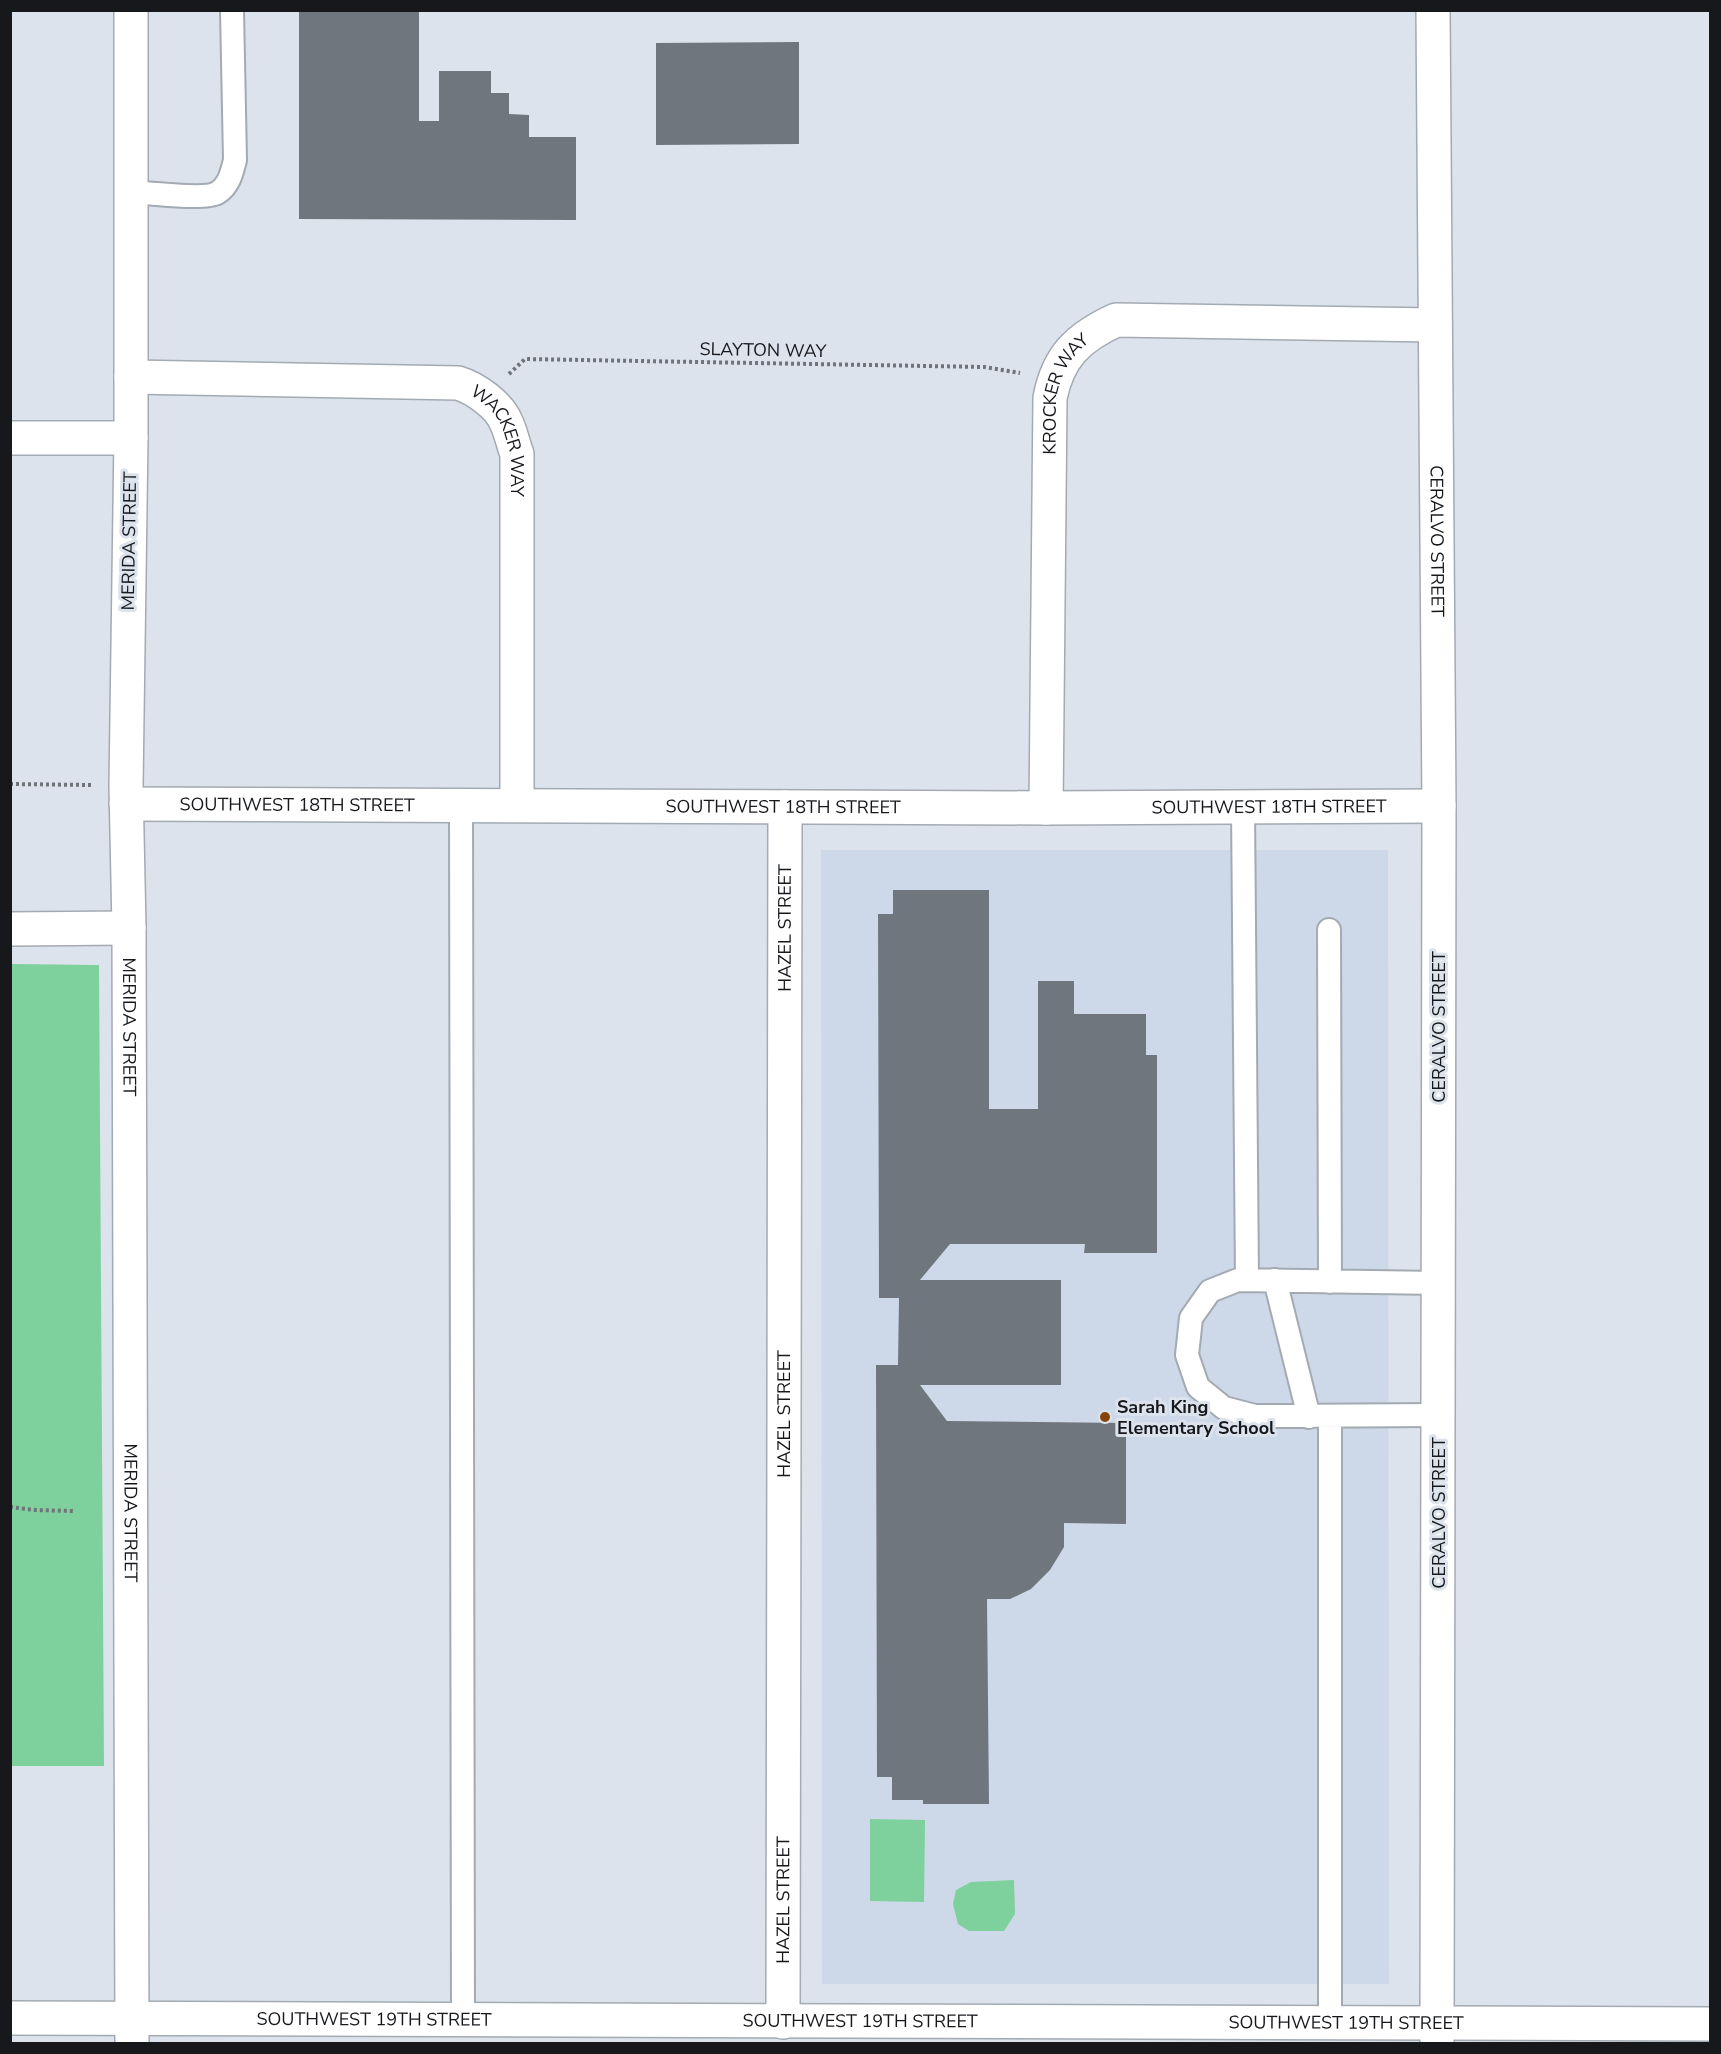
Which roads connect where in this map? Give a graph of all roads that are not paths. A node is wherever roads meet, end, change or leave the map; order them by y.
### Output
1 (131, 10) edge
2 (232, 10) edge
3 (1433, 10) edge
4 (131, 192) junction
5 (1435, 325) junction
6 (131, 377) junction
7 (10, 438) edge
8 (131, 438) junction
9 (126, 795) junction
10 (461, 805) junction
11 (517, 805) junction
12 (1439, 806) junction
13 (785, 807) junction
14 (1243, 807) junction
15 (1046, 808) junction
16 (10, 928) edge
17 (129, 928) junction
18 (1329, 930) dead end
19 (1247, 1280) junction
20 (1275, 1280) junction
21 (1330, 1282) junction
22 (1439, 1283) junction
23 (1439, 1414) junction
24 (1320, 1417) junction
25 (10, 2018) edge
26 (463, 2019) junction
27 (783, 2022) junction
28 (1330, 2023) junction
29 (1710, 2024) edge
30 (132, 2031) edge
31 (1437, 2033) edge

1 - 4 street, MERIDA STREET
2 - 4 lane
3 - 5 street, CERALVO STREET
4 - 6 street, MERIDA STREET
5 - 12 street, CERALVO STREET
5 - 15 street, KROCKER WAY
6 - 8 street, MERIDA STREET
6 - 11 street, WACKER WAY
7 - 8 street
8 - 9 street, MERIDA STREET
9 - 10 street, SOUTHWEST 18TH STREET
9 - 17 street, MERIDA STREET
10 - 11 street, SOUTHWEST 18TH STREET
10 - 26 lane
11 - 13 street, SOUTHWEST 18TH STREET
12 - 14 street, SOUTHWEST 18TH STREET
12 - 22 street, CERALVO STREET
13 - 15 street, SOUTHWEST 18TH STREET
13 - 27 street, HAZEL STREET
14 - 15 street, SOUTHWEST 18TH STREET
14 - 19 lane
16 - 17 street
17 - 30 street, MERIDA STREET
18 - 21 lane
19 - 20 lane
19 - 24 lane
20 - 21 lane
20 - 24 lane
21 - 22 lane
22 - 23 street, CERALVO STREET
23 - 24 lane
23 - 31 street, CERALVO STREET
24 - 28 lane
25 - 30 street, SOUTHWEST 19TH STREET
26 - 27 street, SOUTHWEST 19TH STREET
26 - 30 street, SOUTHWEST 19TH STREET
27 - 28 street, SOUTHWEST 19TH STREET
28 - 31 street, SOUTHWEST 19TH STREET
29 - 31 street, SOUTHWEST 19TH STREET

